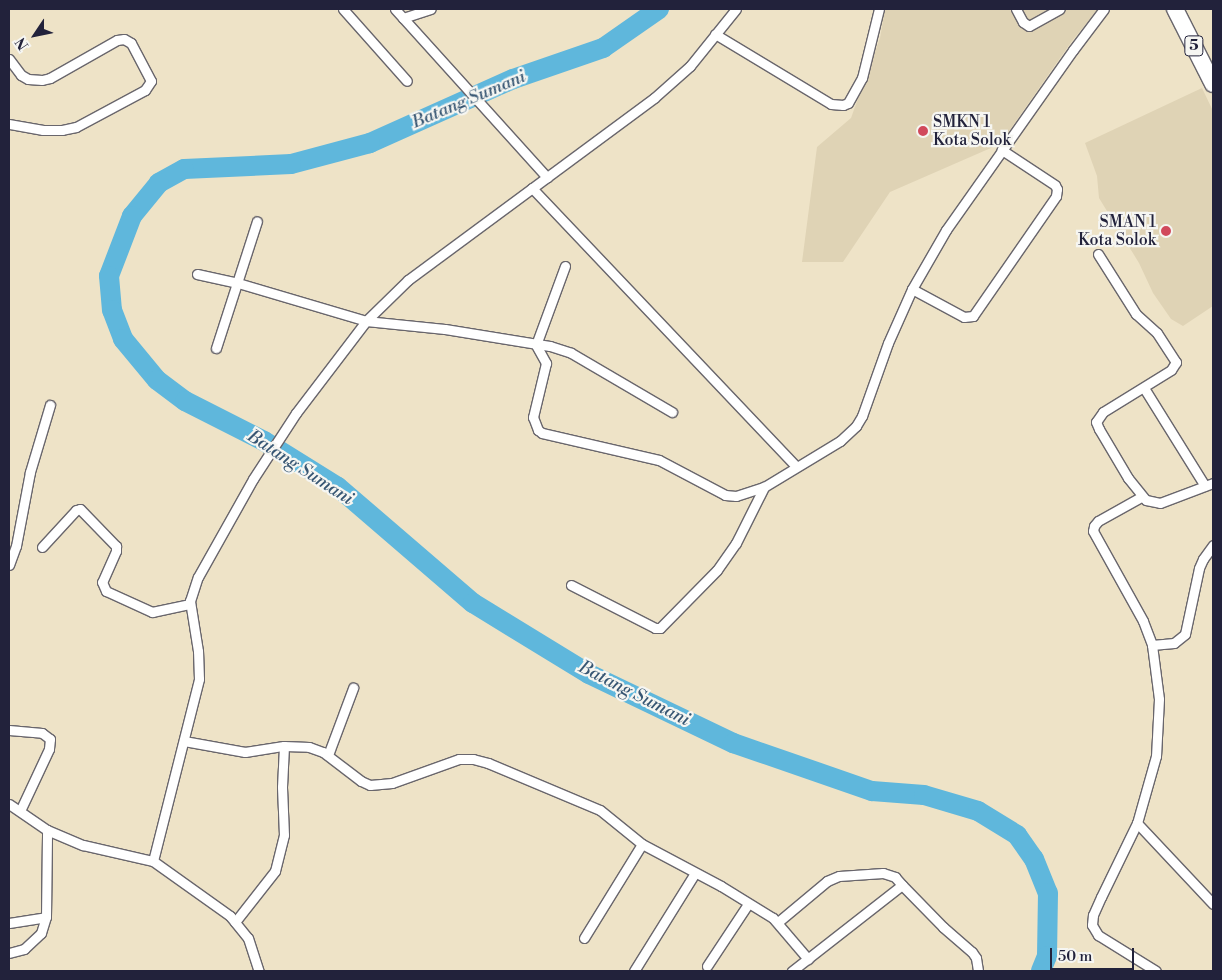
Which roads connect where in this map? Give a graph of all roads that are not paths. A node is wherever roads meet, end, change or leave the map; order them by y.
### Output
1 (343, 9) edge
2 (395, 9) edge
3 (431, 9) edge
4 (736, 9) edge
5 (879, 9) edge
6 (1016, 9) edge
7 (1060, 9) edge
8 (1104, 9) edge
9 (1175, 9) edge
10 (403, 18) junction
11 (715, 34) junction
12 (9, 59) edge
13 (407, 81) dead end
14 (1213, 84) edge
15 (9, 124) edge
16 (1002, 150) junction
17 (547, 177) junction
18 (532, 188) junction
19 (257, 221) dead end
20 (1098, 254) dead end
21 (565, 266) dead end
22 (197, 274) dead end
23 (238, 283) junction
24 (912, 289) junction
25 (366, 321) junction
26 (536, 345) junction
27 (216, 348) dead end
28 (1144, 388) junction
29 (50, 405) dead end
30 (672, 412) dead end
31 (796, 466) junction
32 (1209, 485) edge
33 (764, 487) junction
34 (1141, 497) junction
35 (42, 547) dead end
36 (1213, 547) edge
37 (9, 565) edge
38 (571, 585) dead end
39 (190, 604) junction
40 (1152, 644) junction
41 (353, 688) dead end
42 (9, 730) edge
43 (184, 741) junction
44 (284, 746) junction
45 (328, 755) junction
46 (9, 804) edge
47 (20, 811) junction
48 (1138, 823) junction
49 (47, 830) junction
50 (642, 844) junction
51 (153, 861) junction
52 (695, 873) junction
53 (902, 885) junction
54 (748, 904) junction
55 (1213, 904) edge
56 (46, 917) junction
57 (235, 922) junction
58 (778, 922) junction
59 (9, 923) edge
60 (584, 938) dead end
61 (9, 953) edge
62 (808, 958) junction
63 (707, 966) dead end
64 (259, 971) edge
65 (634, 971) edge
66 (792, 971) edge
67 (978, 971) edge
68 (1156, 971) edge

1 - 13 street
2 - 10 street
3 - 10 street
4 - 11 street
5 - 11 street
6 - 7 street
8 - 16 street
9 - 14 highway, 5
10 - 17 street
11 - 17 street
12 - 15 street
16 - 24 street
16 - 24 street
17 - 18 street
18 - 25 street
18 - 31 street
19 - 23 street
20 - 28 street
21 - 26 street
22 - 23 street
23 - 25 street
23 - 27 street
24 - 31 street
25 - 26 street
25 - 39 street
26 - 30 street
26 - 33 street
28 - 32 street
28 - 34 street
29 - 37 street
31 - 33 street
32 - 34 street
33 - 38 street
34 - 40 street
35 - 39 street
36 - 40 street
39 - 43 street
40 - 48 street
41 - 45 street
42 - 47 street
43 - 44 street
43 - 51 street
44 - 45 street
44 - 57 street
45 - 50 street
46 - 47 street
47 - 49 street
48 - 55 street
48 - 68 street
49 - 51 street
49 - 56 street
50 - 52 street
50 - 60 street
51 - 57 street
52 - 54 street
52 - 65 street
53 - 58 street
53 - 62 street
53 - 67 street
54 - 58 street
54 - 63 street
56 - 59 street
56 - 61 street
57 - 64 street
58 - 62 street
62 - 66 street

